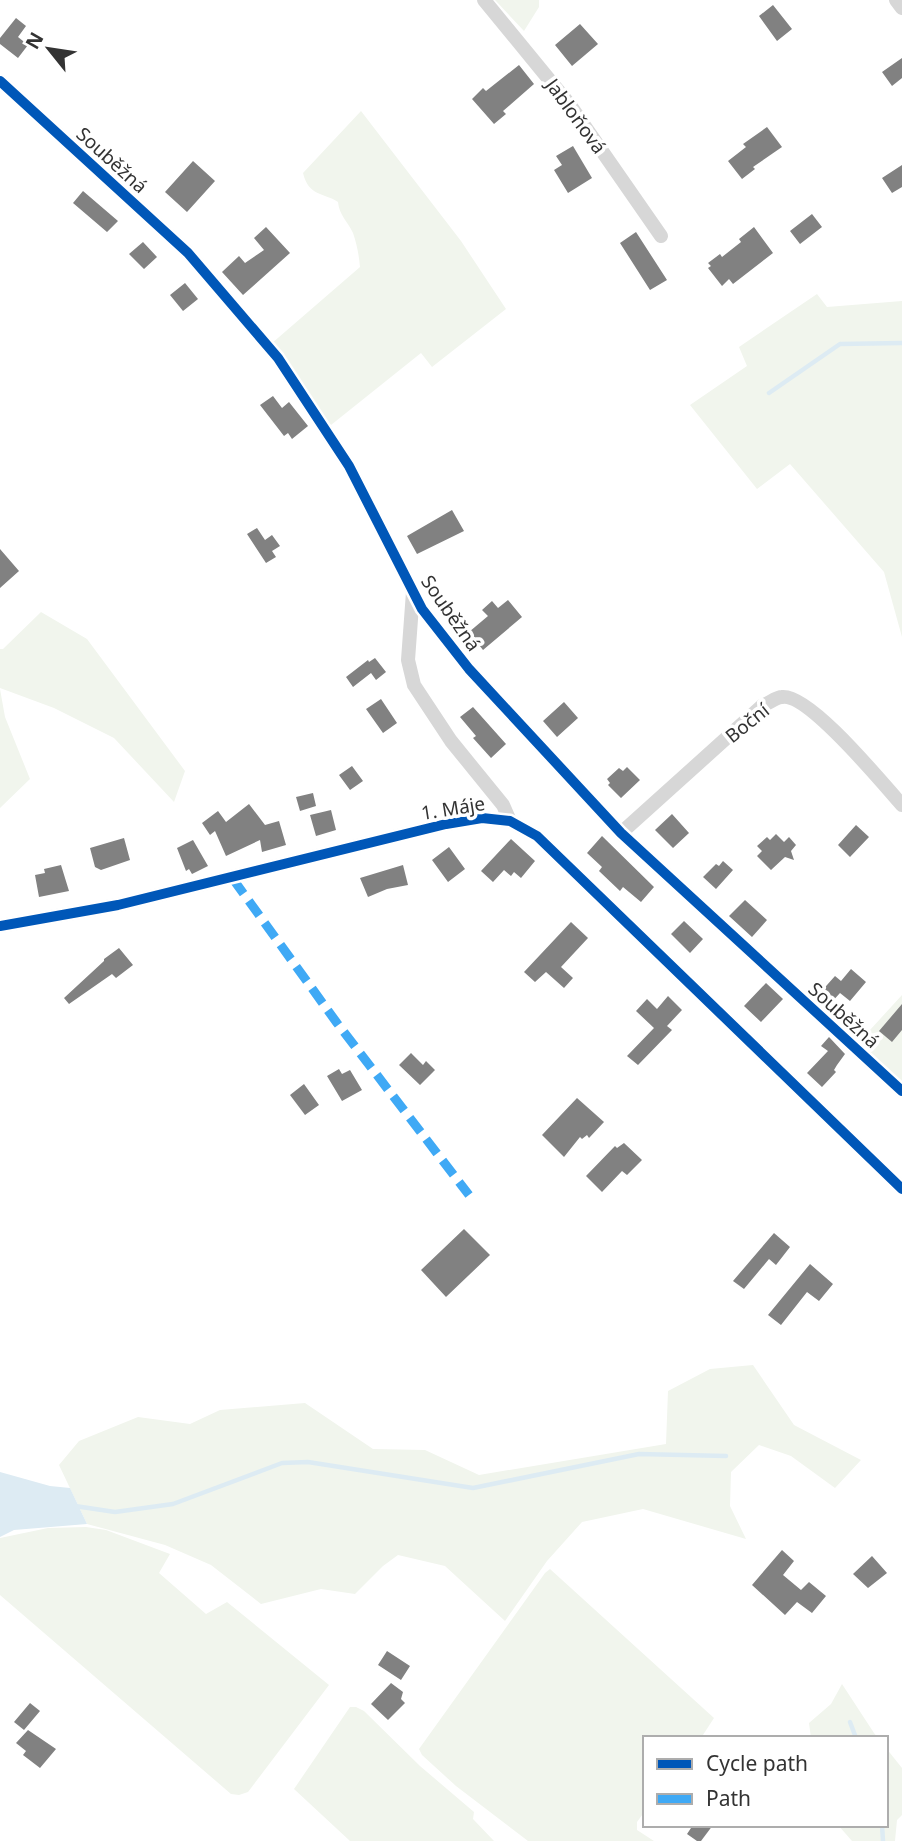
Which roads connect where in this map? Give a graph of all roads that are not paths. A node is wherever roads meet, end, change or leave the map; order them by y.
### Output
1 (484, 0) edge
2 (896, 0) edge
3 (902, 8) edge
4 (0, 81) edge
5 (661, 236) dead end
6 (413, 591) junction
7 (902, 805) edge
8 (510, 821) junction
9 (621, 833) junction
10 (0, 926) edge
11 (902, 1091) edge
12 (902, 1189) edge

1 - 5 street, Jabloňová
2 - 3 street
4 - 6 street, Souběžná
6 - 8 street
6 - 9 street, Souběžná
7 - 9 street, Boční
8 - 10 street, 1. Máje
8 - 12 street, 1. Máje
9 - 11 street, Souběžná

